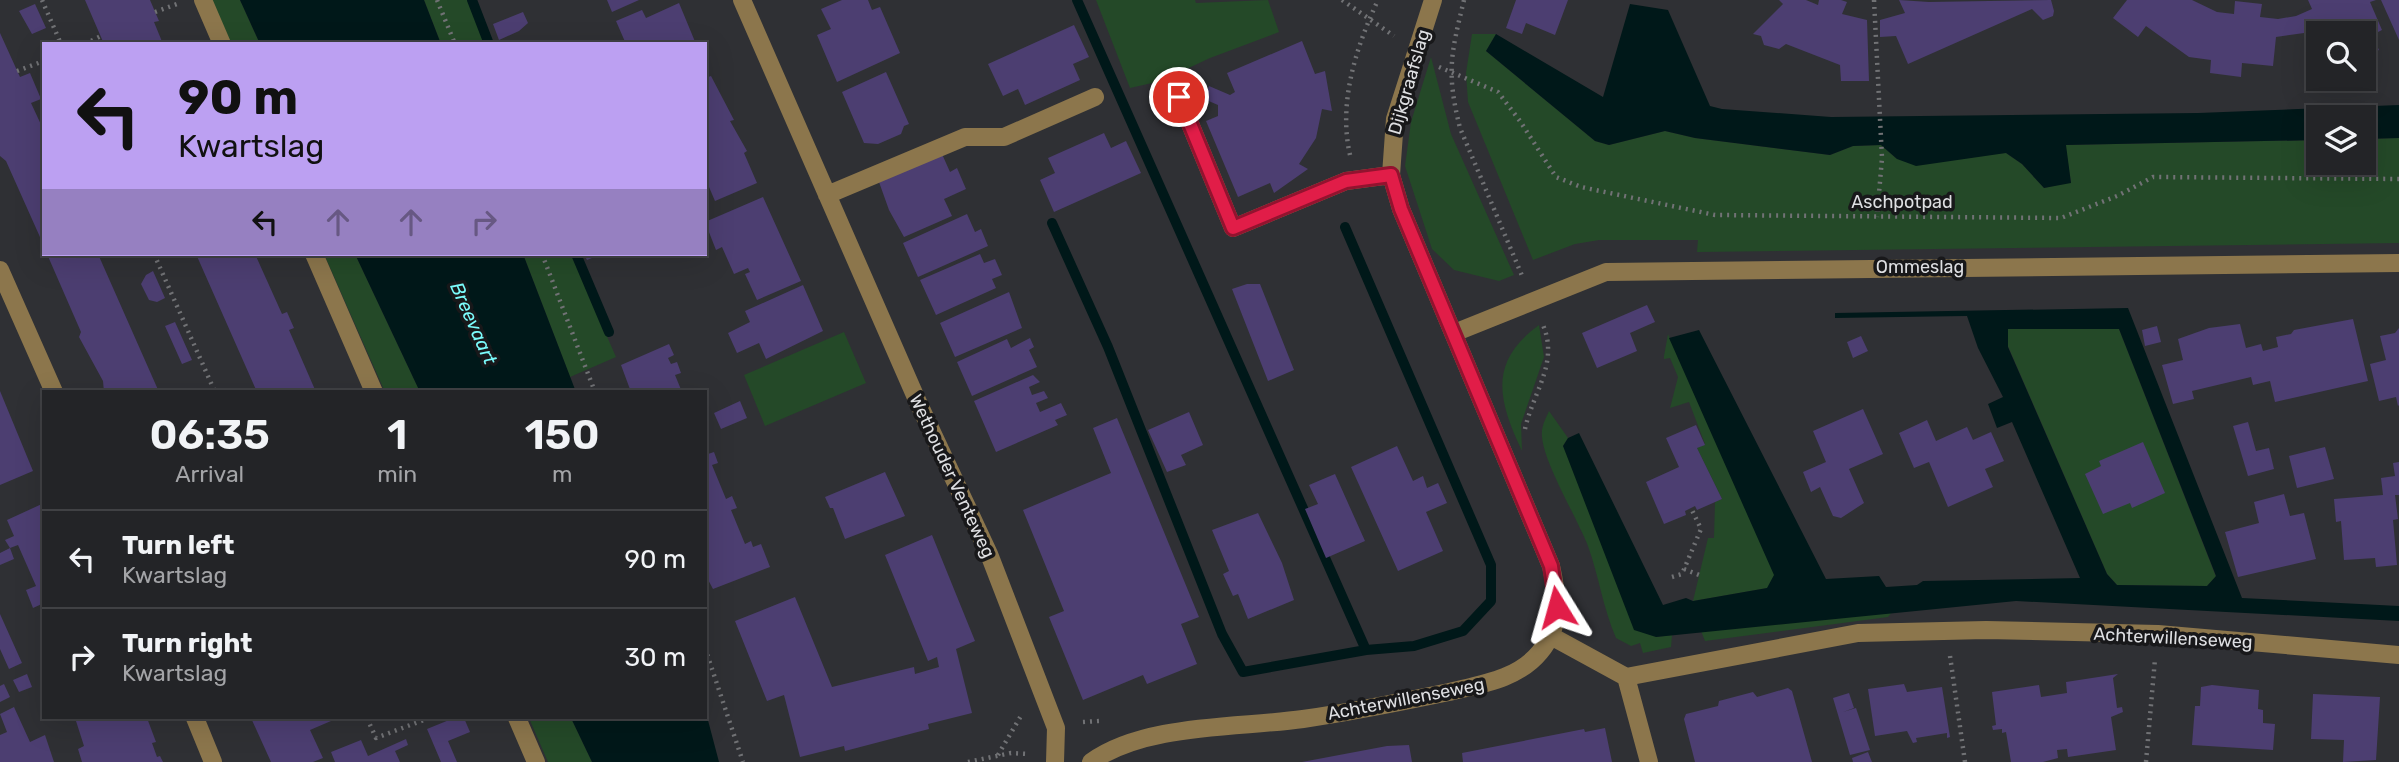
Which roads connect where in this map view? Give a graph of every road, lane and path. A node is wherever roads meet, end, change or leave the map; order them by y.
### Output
1 (42, 0) edge
2 (186, 0) edge
3 (203, 0) edge
4 (437, 0) edge
5 (741, 0) edge
6 (1378, 0) edge
7 (1433, 0) edge
8 (1464, 0) edge
9 (1874, 0) edge
10 (155, 12) dead end
11 (101, 36) dead end
12 (60, 42) edge
13 (89, 42) edge
14 (221, 42) edge
15 (454, 42) edge
16 (42, 62) edge
17 (17, 72) dead end
18 (1450, 74) junction
19 (1095, 97) dead end
20 (1179, 97) dead end
21 (1391, 175) junction
22 (1358, 179) junction
23 (2399, 179) edge
24 (827, 195) junction
25 (1877, 217) junction
26 (155, 256) edge
27 (315, 256) edge
28 (543, 256) edge
29 (2399, 263) edge
30 (0, 270) edge
31 (1521, 272) dead end
32 (1542, 324) dead end
33 (1454, 334) junction
34 (53, 390) edge
35 (214, 390) edge
36 (373, 390) edge
37 (594, 390) edge
38 (1524, 437) dead end
39 (1691, 508) dead end
40 (1684, 569) junction
41 (1699, 575) dead end
42 (1672, 577) dead end
43 (1947, 631) junction
44 (2158, 634) junction
45 (1551, 636) junction
46 (707, 654) edge
47 (2399, 655) edge
48 (1626, 677) junction
49 (1041, 683) junction
50 (195, 719) edge
51 (368, 719) edge
52 (426, 719) edge
53 (517, 719) edge
54 (998, 755) junction
55 (1055, 761) edge
56 (213, 762) edge
57 (536, 762) edge
58 (743, 762) edge
59 (968, 762) edge
60 (1091, 762) edge
61 (1649, 762) edge
62 (1965, 762) edge
63 (2146, 762) edge

1 - 12 path
2 - 10 path
3 - 14 street
4 - 15 path
5 - 24 street, Wethouder Venteweg
6 - 22 path
7 - 21 street, Dijkgraafslag
8 - 18 path
9 - 25 path
11 - 13 path
16 - 17 path
18 - 25 path, Aschpotpad
18 - 31 path
19 - 24 street
20 - 22 street
21 - 22 street
21 - 33 street, Dijkgraafslag
23 - 25 path, Aschpotpad
24 - 49 street, Wethouder Venteweg
26 - 35 path
27 - 36 street
28 - 37 path
29 - 33 street, Ommeslag
30 - 34 street
32 - 38 path
33 - 45 street, Dijkgraafslag
39 - 40 path
40 - 41 path
40 - 42 path
43 - 44 street, Achterwillenseweg
43 - 48 street, Achterwillenseweg
43 - 62 path
44 - 47 street, Achterwillenseweg
44 - 63 path
45 - 48 street
45 - 60 street, Achterwillenseweg
46 - 58 path
48 - 61 street
49 - 54 path
49 - 55 street, Wethouder Venteweg
50 - 56 street
51 - 52 path
53 - 57 street
54 - 55 path
54 - 59 path

